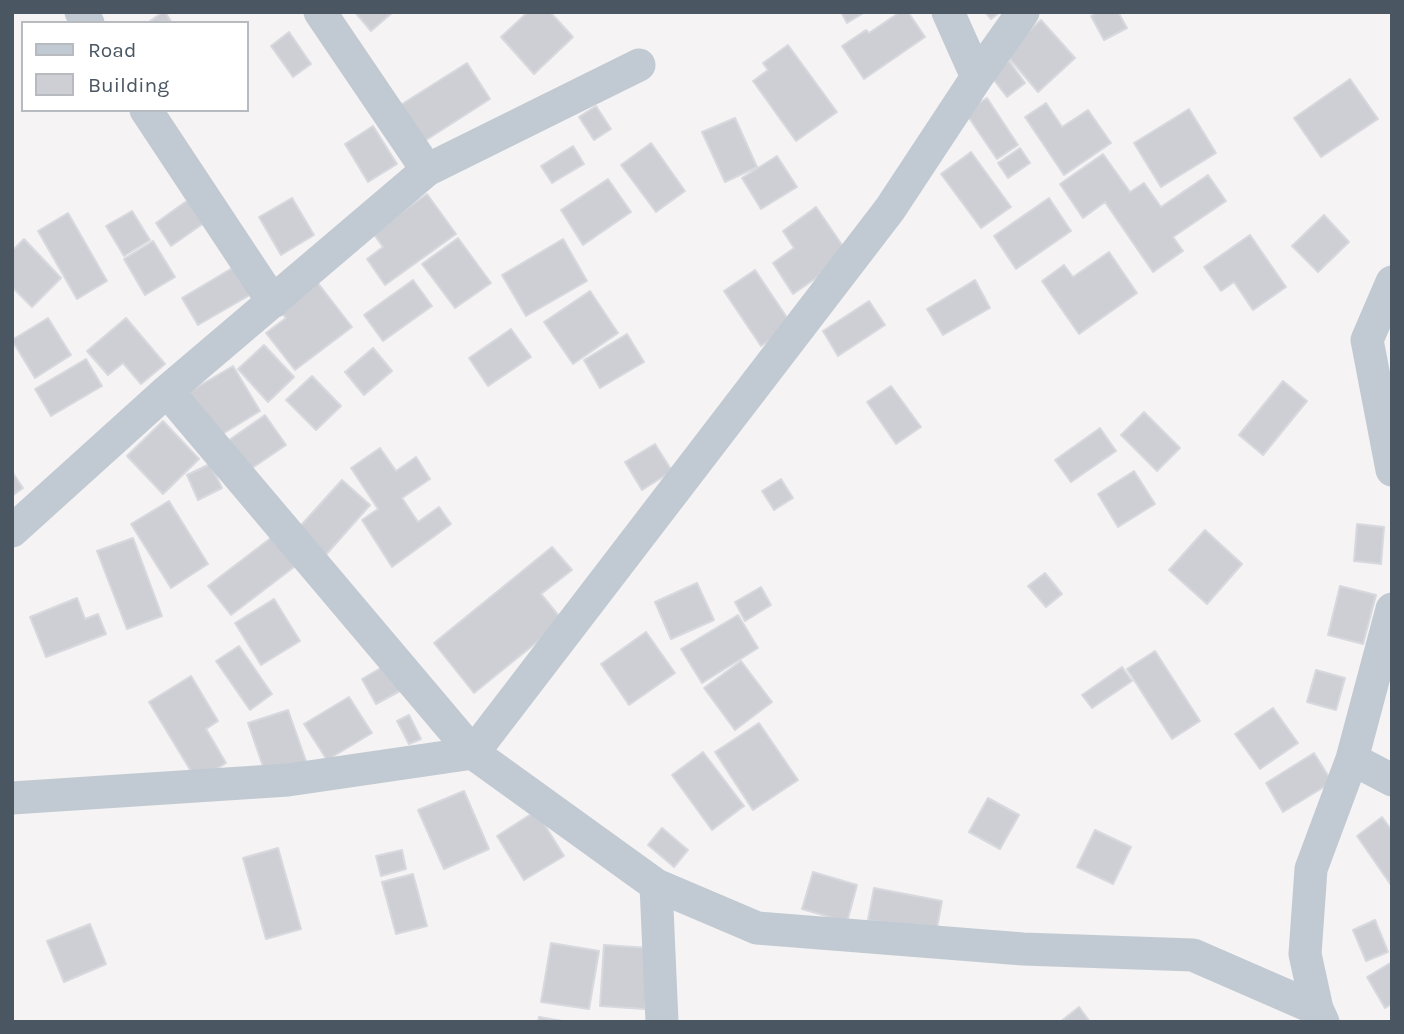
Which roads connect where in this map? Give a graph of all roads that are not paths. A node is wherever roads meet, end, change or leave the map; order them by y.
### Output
1 (320, 12) edge
2 (948, 12) edge
3 (1023, 12) edge
4 (639, 65) dead end
5 (977, 76) junction
6 (147, 112) edge
7 (427, 170) junction
8 (1392, 282) edge
9 (273, 302) junction
10 (167, 391) junction
11 (1392, 470) edge
12 (12, 531) edge
13 (1392, 609) edge
14 (473, 753) junction
15 (1352, 759) junction
16 (1392, 780) edge
17 (12, 798) edge
18 (656, 885) junction
19 (1320, 1015) edge
20 (662, 1022) edge

1 - 7 street
2 - 5 street
3 - 5 street
4 - 7 street
5 - 14 street
6 - 9 street
7 - 9 street
8 - 11 street
9 - 10 street
10 - 12 street
10 - 14 street
13 - 15 street
14 - 17 street
14 - 18 street
15 - 16 street
15 - 19 street
18 - 19 street
18 - 20 street

